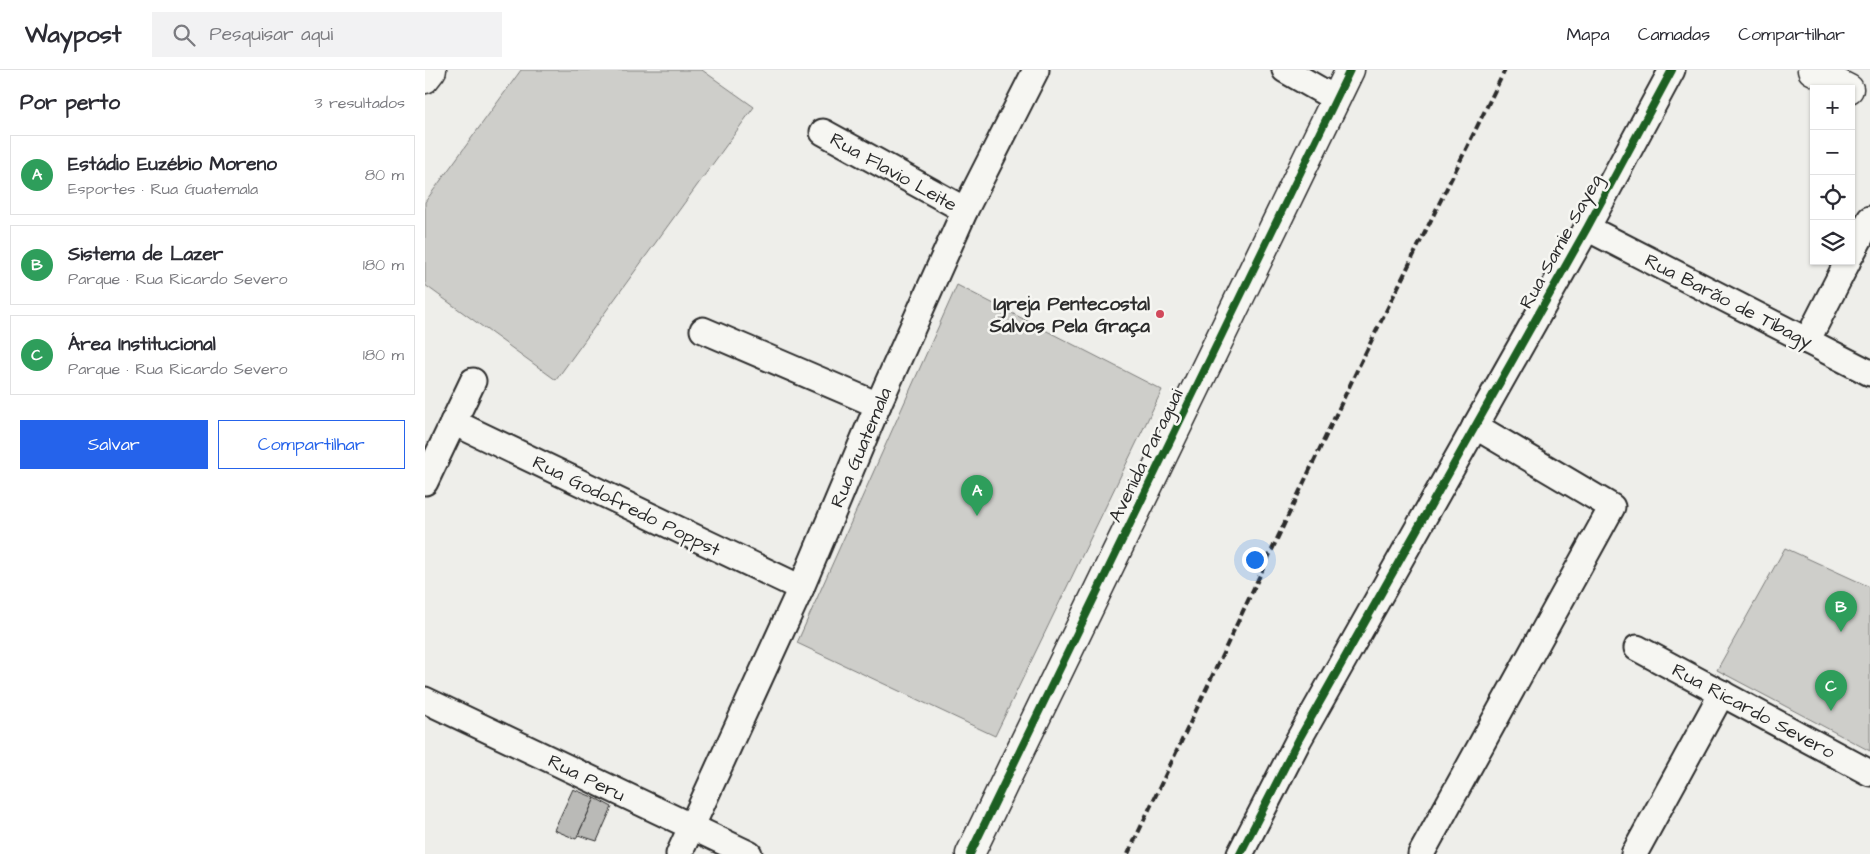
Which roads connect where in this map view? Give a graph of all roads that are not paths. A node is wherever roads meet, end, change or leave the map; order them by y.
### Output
1 (432, 70) edge
2 (1036, 70) edge
3 (1285, 70) edge
4 (1350, 70) edge
5 (1672, 70) edge
6 (1812, 70) edge
7 (425, 79) edge
8 (1842, 85) edge
9 (1855, 92) edge
10 (1337, 99) junction
11 (1870, 100) edge
12 (823, 132) dead end
13 (965, 210) junction
14 (1870, 219) edge
15 (1587, 228) junction
16 (1855, 247) edge
17 (1846, 265) edge
18 (703, 330) dead end
19 (1807, 341) junction
20 (1870, 373) edge
21 (473, 381) dead end
22 (878, 406) junction
23 (453, 422) junction
24 (1475, 426) junction
25 (425, 482) edge
26 (801, 588) junction
27 (1637, 648) dead end
28 (1722, 693) junction
29 (425, 700) edge
30 (1870, 772) edge
31 (691, 828) junction
32 (679, 854) edge
33 (749, 854) edge
34 (970, 854) edge
35 (1240, 854) edge
36 (1421, 854) edge
37 (1633, 854) edge

1 - 7 street
2 - 13 street, Rua Guatemala
3 - 10 street
4 - 10 street, Avenida Paraguai
5 - 15 street, Rua Samie Sayeg
6 - 8 street
9 - 11 street
10 - 34 street, Avenida Paraguai
12 - 13 street, Rua Flavio Leite
13 - 22 street, Rua Guatemala
14 - 16 street
15 - 19 street, Rua Barão de Tibagy
15 - 24 street, Rua Samie Sayeg
17 - 19 street
18 - 22 street
19 - 20 street, Rua Barão de Tibagy
21 - 23 street
22 - 26 street, Rua Guatemala
23 - 25 street
23 - 26 street, Rua Godofredo Poppst
24 - 35 street, Rua Samie Sayeg
24 - 36 street
26 - 31 street, Rua Guatemala
27 - 28 street, Rua Ricardo Severo
28 - 30 street, Rua Ricardo Severo
28 - 37 street
29 - 31 street, Rua Peru
31 - 32 street, Rua Guatemala
31 - 33 street, Rua Peru

